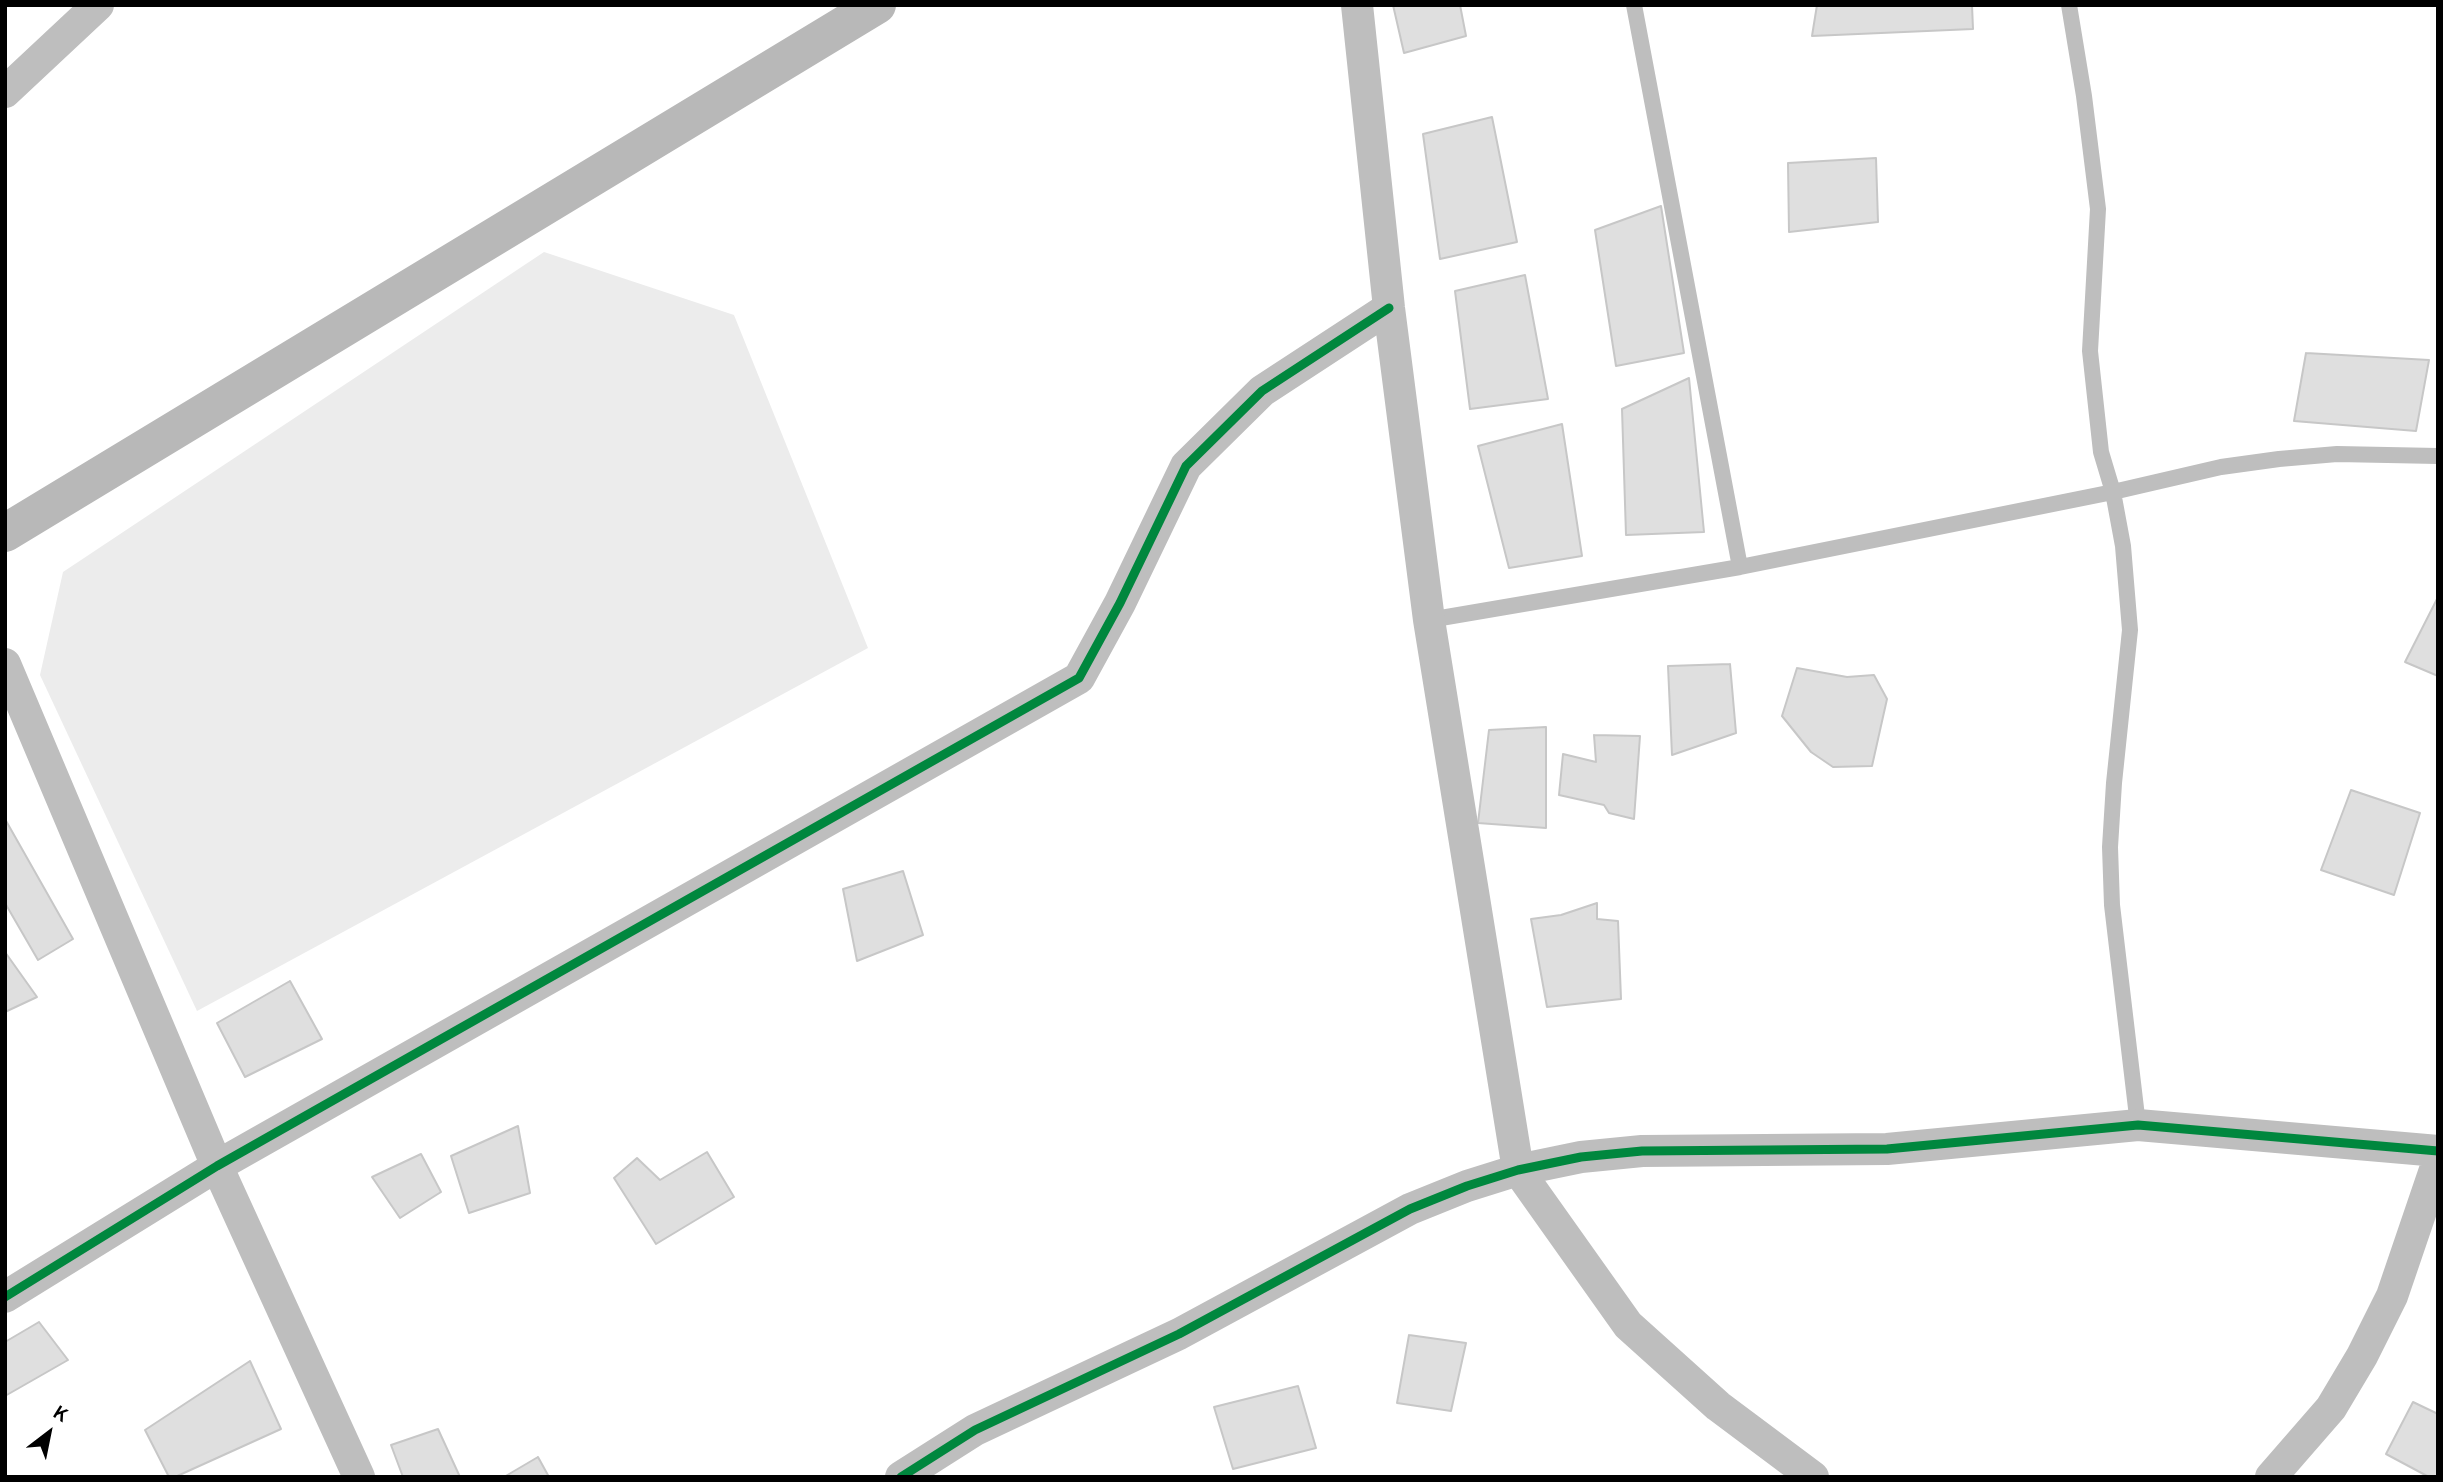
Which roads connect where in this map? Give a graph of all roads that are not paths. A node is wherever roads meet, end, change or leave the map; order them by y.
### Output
1 (98, 5) edge
2 (877, 5) edge
3 (1357, 5) edge
4 (1634, 5) edge
5 (2069, 5) edge
6 (5, 92) edge
7 (1389, 308) junction
8 (2438, 456) edge
9 (2113, 492) junction
10 (5, 533) edge
11 (1740, 567) junction
12 (1429, 620) junction
13 (5, 664) edge
14 (2138, 1125) junction
15 (2438, 1151) edge
16 (2438, 1161) edge
17 (218, 1166) junction
18 (1518, 1170) junction
19 (5, 1297) edge
20 (359, 1477) edge
21 (901, 1477) edge
22 (1813, 1477) edge
23 (2272, 1477) edge

1 - 6 street
2 - 10 main road
3 - 7 street
4 - 11 lane
5 - 9 lane
7 - 12 street
7 - 17 street
8 - 9 lane
9 - 11 lane
9 - 14 lane
11 - 12 lane
12 - 18 street
13 - 17 street
14 - 15 street
14 - 18 street
16 - 23 street
17 - 19 street
17 - 20 street
18 - 21 street
18 - 22 street

